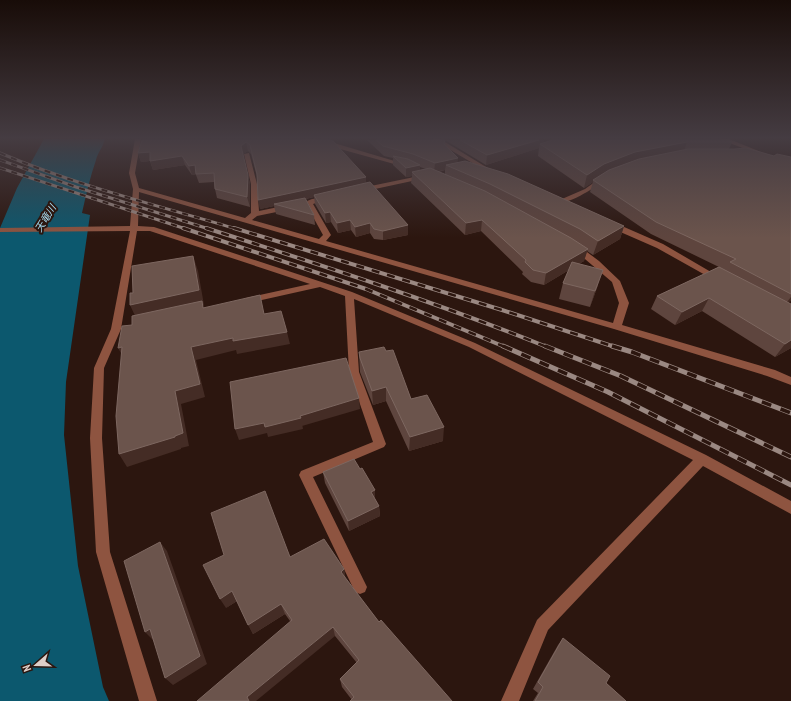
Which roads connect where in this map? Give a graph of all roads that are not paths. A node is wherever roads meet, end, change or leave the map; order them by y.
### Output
1 (132, 172) edge
2 (251, 172) edge
3 (423, 172) edge
4 (484, 172) edge
5 (609, 176) edge
6 (494, 179) edge
7 (136, 189) junction
8 (353, 192) edge
9 (330, 197) edge
10 (559, 202) edge
11 (309, 203) junction
12 (255, 214) junction
13 (246, 221) junction
14 (602, 221) edge
15 (134, 228) junction
16 (0, 230) edge
17 (321, 242) junction
18 (572, 246) edge
19 (319, 285) junction
20 (730, 285) edge
21 (349, 294) junction
22 (241, 302) edge
23 (617, 327) junction
24 (791, 381) edge
25 (702, 459) junction
26 (791, 508) edge
27 (360, 587) dead end
28 (148, 701) edge
29 (510, 701) edge

1 - 7 street
2 - 12 street
3 - 8 street
4 - 6 street
5 - 10 street
7 - 13 street
7 - 15 street
9 - 11 street
11 - 12 street
11 - 17 street
12 - 13 street
13 - 17 street
14 - 20 street
15 - 16 street
15 - 19 street
15 - 28 street
17 - 23 street
18 - 23 street
19 - 21 street
19 - 22 street
21 - 25 street
21 - 27 street
23 - 24 street
25 - 26 street
25 - 29 street

